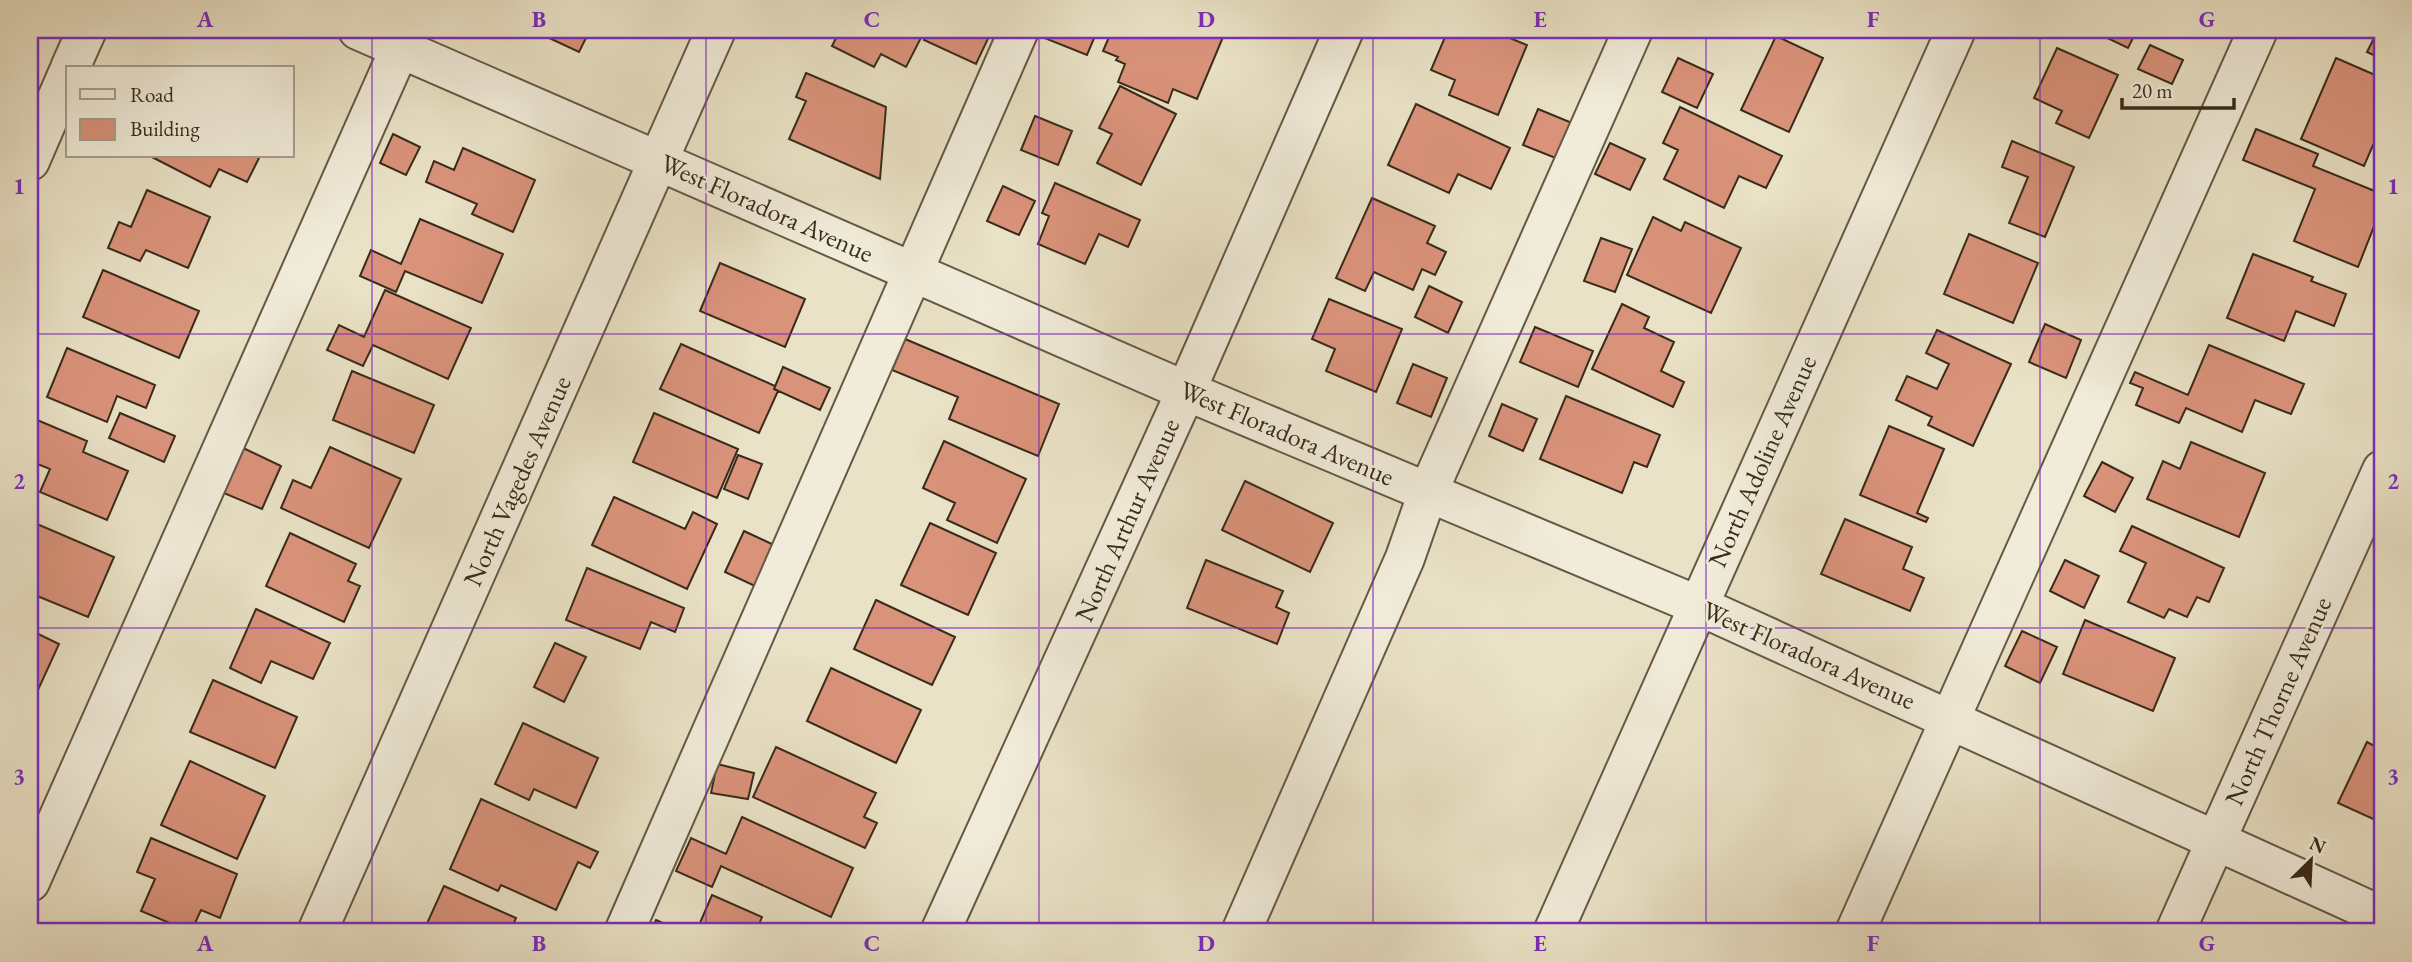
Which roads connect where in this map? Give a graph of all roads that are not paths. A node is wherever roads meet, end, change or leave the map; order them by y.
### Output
1 (87, 30) edge
2 (358, 30) edge
3 (716, 30) edge
4 (1019, 30) edge
5 (1345, 30) edge
6 (1633, 30) edge
7 (1956, 30) edge
8 (2258, 30) edge
9 (404, 39) edge
10 (71, 66) edge
11 (66, 77) edge
12 (658, 160) junction
13 (30, 161) edge
14 (913, 272) junction
15 (1186, 391) junction
16 (2382, 470) edge
17 (1428, 492) junction
18 (1698, 605) junction
19 (1952, 720) junction
20 (2215, 839) junction
21 (30, 881) edge
22 (2382, 916) edge
23 (317, 932) edge
24 (624, 932) edge
25 (940, 932) edge
26 (1241, 932) edge
27 (1553, 932) edge
28 (1855, 932) edge
29 (2175, 932) edge

1 - 10 street
2 - 9 street, West Floradora Avenue
3 - 12 street, North Vagedes Avenue
4 - 14 street
5 - 15 street, North Arthur Avenue
6 - 17 street
7 - 18 street, North Adoline Avenue
8 - 19 street
9 - 12 street, West Floradora Avenue
9 - 21 street
11 - 13 street
12 - 14 street, West Floradora Avenue
12 - 23 street, North Vagedes Avenue
14 - 15 street, West Floradora Avenue
14 - 24 street
15 - 17 street, West Floradora Avenue
15 - 25 street, North Arthur Avenue
16 - 20 street, North Thorne Avenue
17 - 18 street, West Floradora Avenue
17 - 26 street
18 - 19 street, West Floradora Avenue
18 - 27 street, North Adoline Avenue
19 - 20 street, West Floradora Avenue
19 - 28 street
20 - 22 street, West Floradora Avenue
20 - 29 street, North Thorne Avenue

